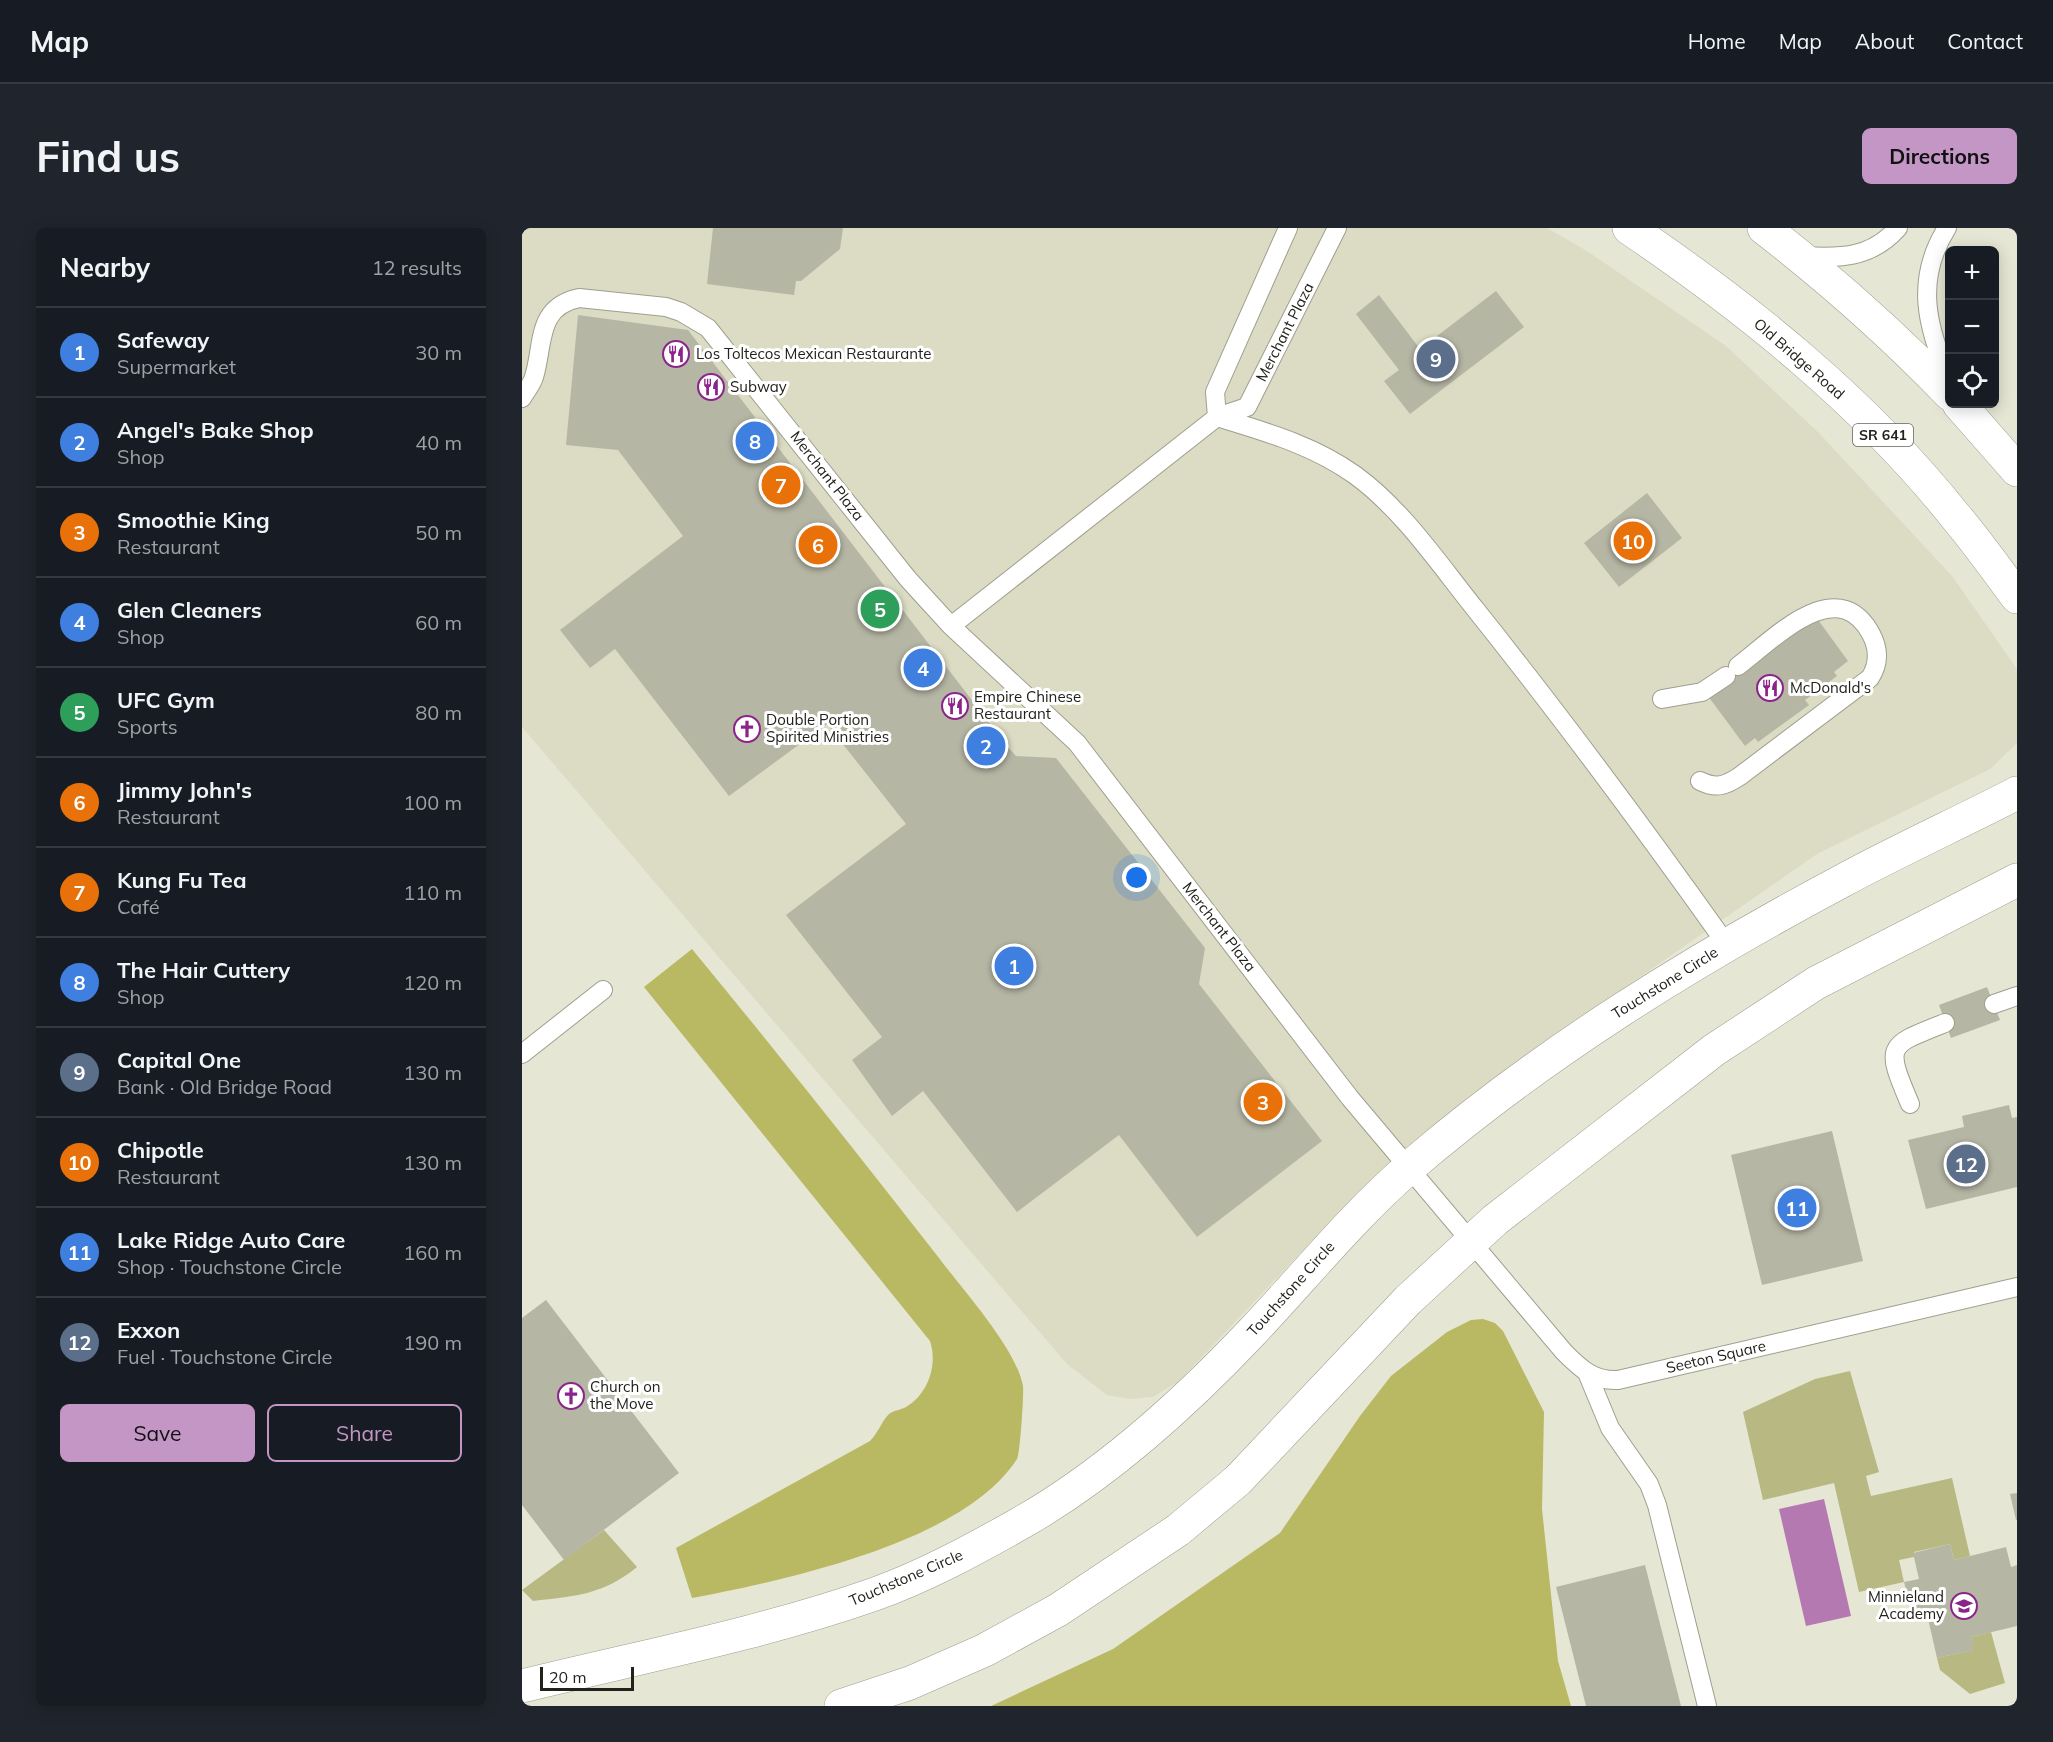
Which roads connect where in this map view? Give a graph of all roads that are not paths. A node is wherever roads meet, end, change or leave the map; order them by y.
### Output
1 (1288, 228) edge
2 (1337, 228) edge
3 (1629, 228) edge
4 (1764, 228) edge
5 (1898, 228) edge
6 (1947, 228) edge
7 (1800, 256) junction
8 (1945, 369) edge
9 (1945, 389) edge
10 (522, 398) edge
11 (1963, 408) edge
12 (1217, 417) junction
13 (2017, 470) edge
14 (2017, 597) edge
15 (951, 626) junction
16 (1662, 699) dead end
17 (1700, 781) dead end
18 (2017, 793) edge
19 (2017, 880) edge
20 (1726, 945) junction
21 (603, 990) dead end
22 (2017, 996) edge
23 (1994, 1005) dead end
24 (1945, 1023) dead end
25 (522, 1053) edge
26 (1910, 1104) dead end
27 (1409, 1168) junction
28 (1472, 1242) junction
29 (2017, 1287) edge
30 (1588, 1374) junction
31 (522, 1686) edge
32 (841, 1706) edge
33 (1707, 1706) edge

1 - 12 lane
2 - 12 lane, Merchant Plaza
3 - 14 street, Old Bridge Road / SR 641
4 - 7 street
5 - 7 lane
6 - 8 lane
7 - 9 street
10 - 15 lane, Merchant Plaza
11 - 13 street
12 - 15 lane, Merchant Plaza
12 - 20 lane
15 - 27 lane, Merchant Plaza
16 - 17 lane
18 - 20 street, Touchstone Circle
19 - 28 street
20 - 27 street, Touchstone Circle
21 - 25 lane
22 - 23 lane
24 - 26 lane
27 - 28 lane, Merchant Plaza
27 - 31 street, Touchstone Circle
28 - 30 lane
28 - 32 street
29 - 30 lane, Seeton Square
30 - 33 lane

